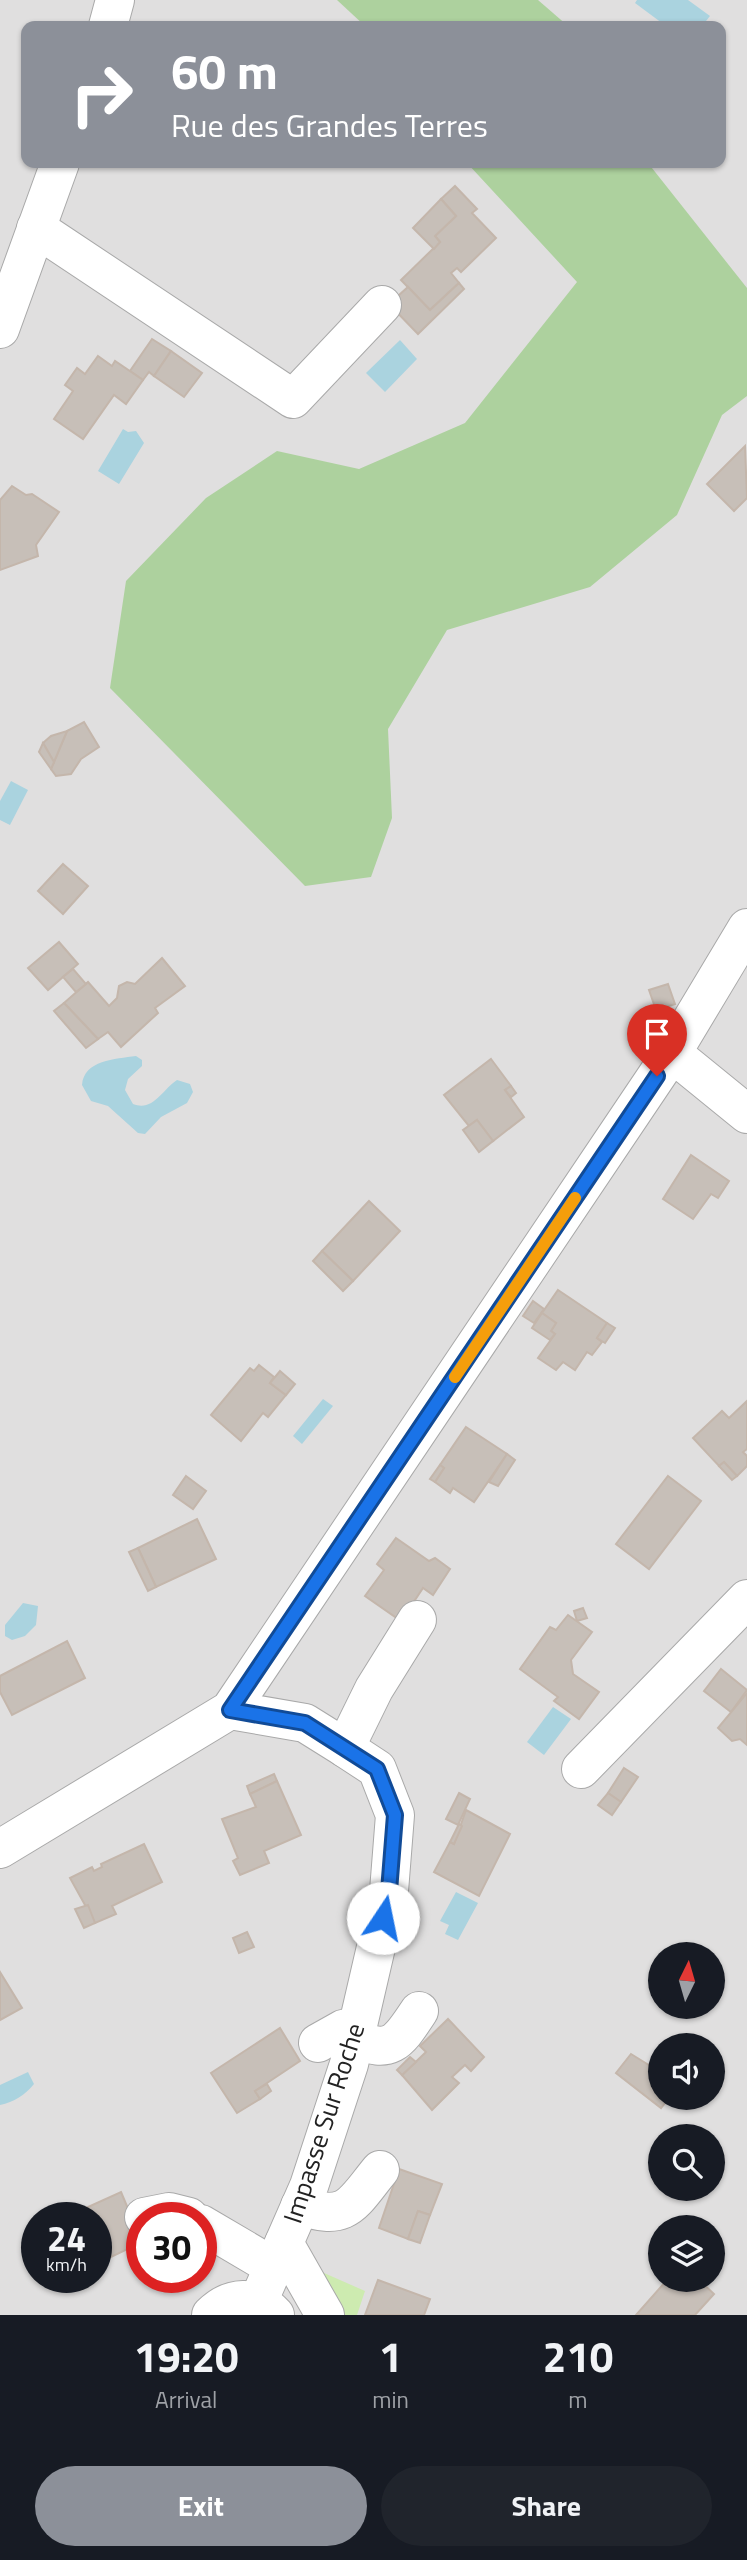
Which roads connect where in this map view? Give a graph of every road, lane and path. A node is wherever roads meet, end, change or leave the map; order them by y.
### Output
1 (115, 0) edge
2 (109, 21) edge
3 (58, 168) edge
4 (37, 228) junction
5 (382, 305) dead end
6 (0, 329) edge
7 (747, 928) edge
8 (672, 1053) junction
9 (747, 1114) edge
10 (747, 1599) edge
11 (417, 1620) dead end
12 (230, 1710) junction
13 (345, 1748) junction
14 (581, 1769) dead end
15 (0, 1849) edge
16 (419, 2011) dead end
17 (343, 2036) junction
18 (380, 2170) dead end
19 (300, 2206) junction
20 (217, 2230) edge
21 (279, 2255) junction
22 (267, 2309) edge
23 (211, 2315) edge
24 (325, 2315) edge

1 - 2 street
3 - 4 street
4 - 5 street
4 - 6 street
7 - 8 street
8 - 9 street
8 - 12 street
10 - 14 street
11 - 13 street
12 - 13 street, Impasse Sur Roche
12 - 15 street
13 - 17 street, Impasse Sur Roche
16 - 17 street
17 - 19 street, Impasse Sur Roche
18 - 19 street
19 - 21 street, Impasse Sur Roche
20 - 21 street
21 - 22 street, Impasse Sur Roche
21 - 24 street
22 - 23 street, Impasse Sur Roche

